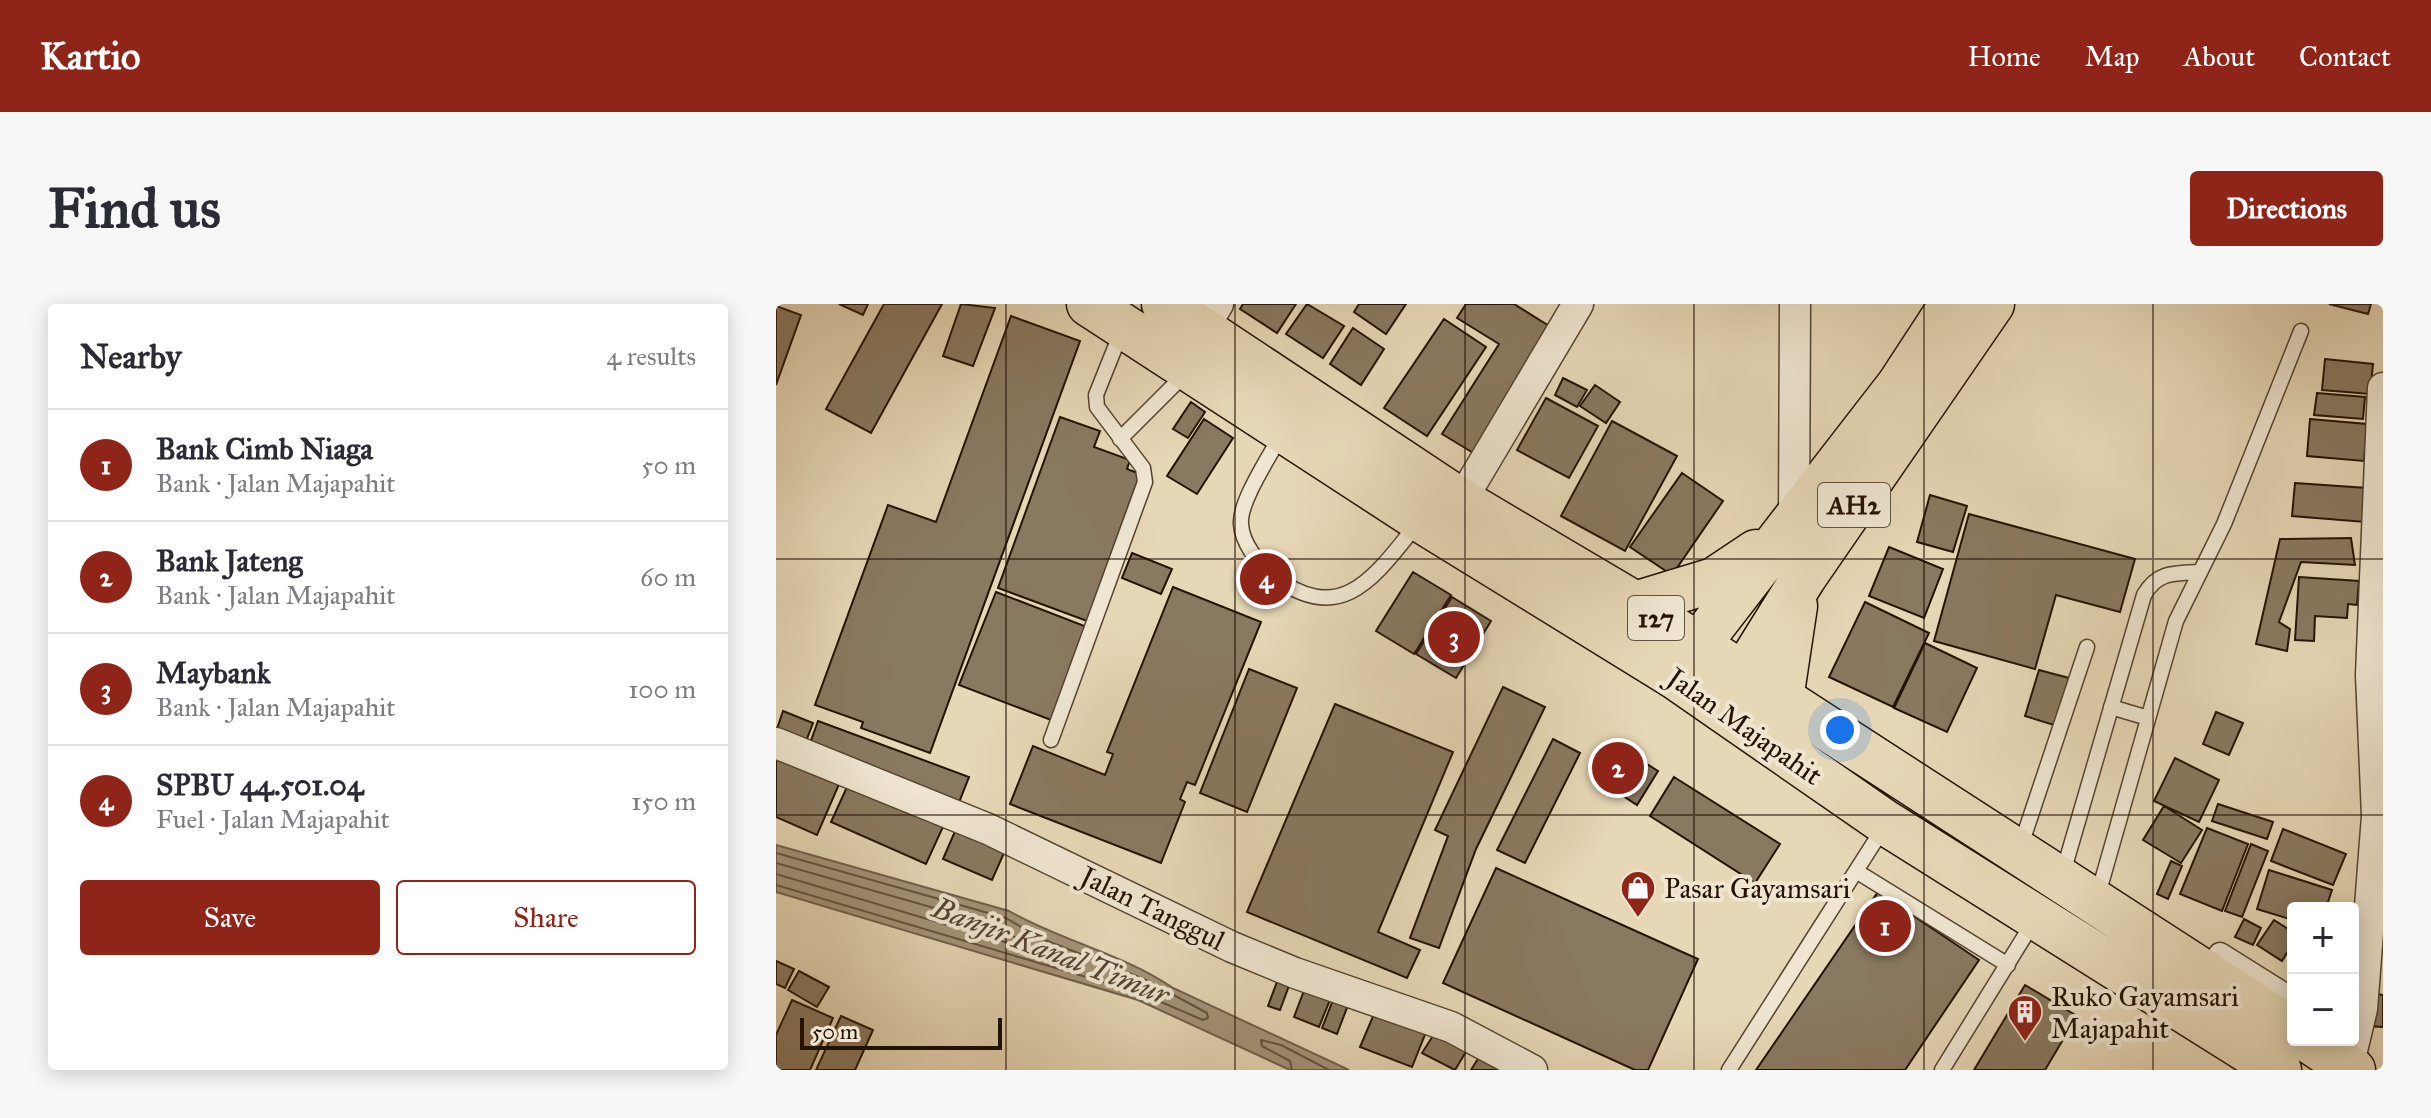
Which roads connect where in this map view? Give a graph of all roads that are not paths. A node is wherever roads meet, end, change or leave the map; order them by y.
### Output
1 (1164, 304) edge
2 (1578, 304) edge
3 (1795, 304) edge
4 (1952, 304) edge
5 (1992, 304) edge
6 (1106, 315) edge
7 (2301, 331) dead end
8 (1204, 334) edge
9 (2383, 388) edge
10 (1284, 430) junction
11 (1120, 439) junction
12 (1461, 501) junction
13 (1421, 520) junction
14 (1789, 527) junction
15 (2199, 572) junction
16 (1804, 577) junction
17 (2379, 578) edge
18 (1635, 604) junction
19 (2087, 647) dead end
20 (1686, 661) junction
21 (2377, 676) edge
22 (1733, 692) junction
23 (1781, 699) junction
24 (2111, 707) junction
25 (2148, 718) junction
26 (1051, 740) dead end
27 (776, 743) edge
28 (2380, 792) edge
29 (1886, 823) junction
30 (2018, 852) junction
31 (1856, 871) junction
32 (2079, 891) junction
33 (2037, 917) junction
34 (2376, 929) edge
35 (2008, 965) junction
36 (2208, 972) junction
37 (2287, 996) edge
38 (2287, 1026) edge
39 (2329, 1046) edge
40 (2353, 1053) edge
41 (1532, 1070) edge
42 (1729, 1070) edge
43 (1942, 1070) edge
44 (2279, 1070) edge

1 - 8 main road, Jalan Majapahit / 127
2 - 12 street
3 - 14 street
4 - 14 main road, AH2
5 - 16 main road, AH2
6 - 8 main road, Jalan Majapahit / 127
6 - 11 lane
7 - 15 lane
8 - 10 main road, Jalan Majapahit / 127
8 - 11 lane
8 - 12 main road, Jalan Majapahit / 127
9 - 17 street
10 - 13 main road, Jalan Majapahit / 127
10 - 13 lane
11 - 26 lane
12 - 18 main road, Jalan Majapahit / 127
13 - 20 main road, Jalan Majapahit / 127
14 - 18 main road
14 - 20 main road, AH2
15 - 24 lane
15 - 25 lane
16 - 22 main road, AH2
16 - 23 main road
17 - 21 street
18 - 20 main road, Jalan Majapahit / 127
19 - 30 lane
20 - 22 main road, Jalan Majapahit / 127
21 - 28 street
22 - 23 main road, Jalan Majapahit / 127
22 - 29 main road, Jalan Majapahit / 127
23 - 30 main road, Jalan Majapahit / 127
24 - 25 lane
24 - 32 lane
25 - 32 lane
27 - 41 street, Jalan Tanggul
28 - 34 street
29 - 31 lane
29 - 33 main road, Jalan Majapahit / 127
30 - 32 main road, Jalan Majapahit / 127
31 - 35 lane
31 - 42 lane
32 - 36 main road, Jalan Majapahit / 127
33 - 35 lane
33 - 44 main road, Jalan Majapahit / 127
34 - 40 street
35 - 43 lane
36 - 37 street
36 - 38 main road, Jalan Majapahit / 127
39 - 40 main road

